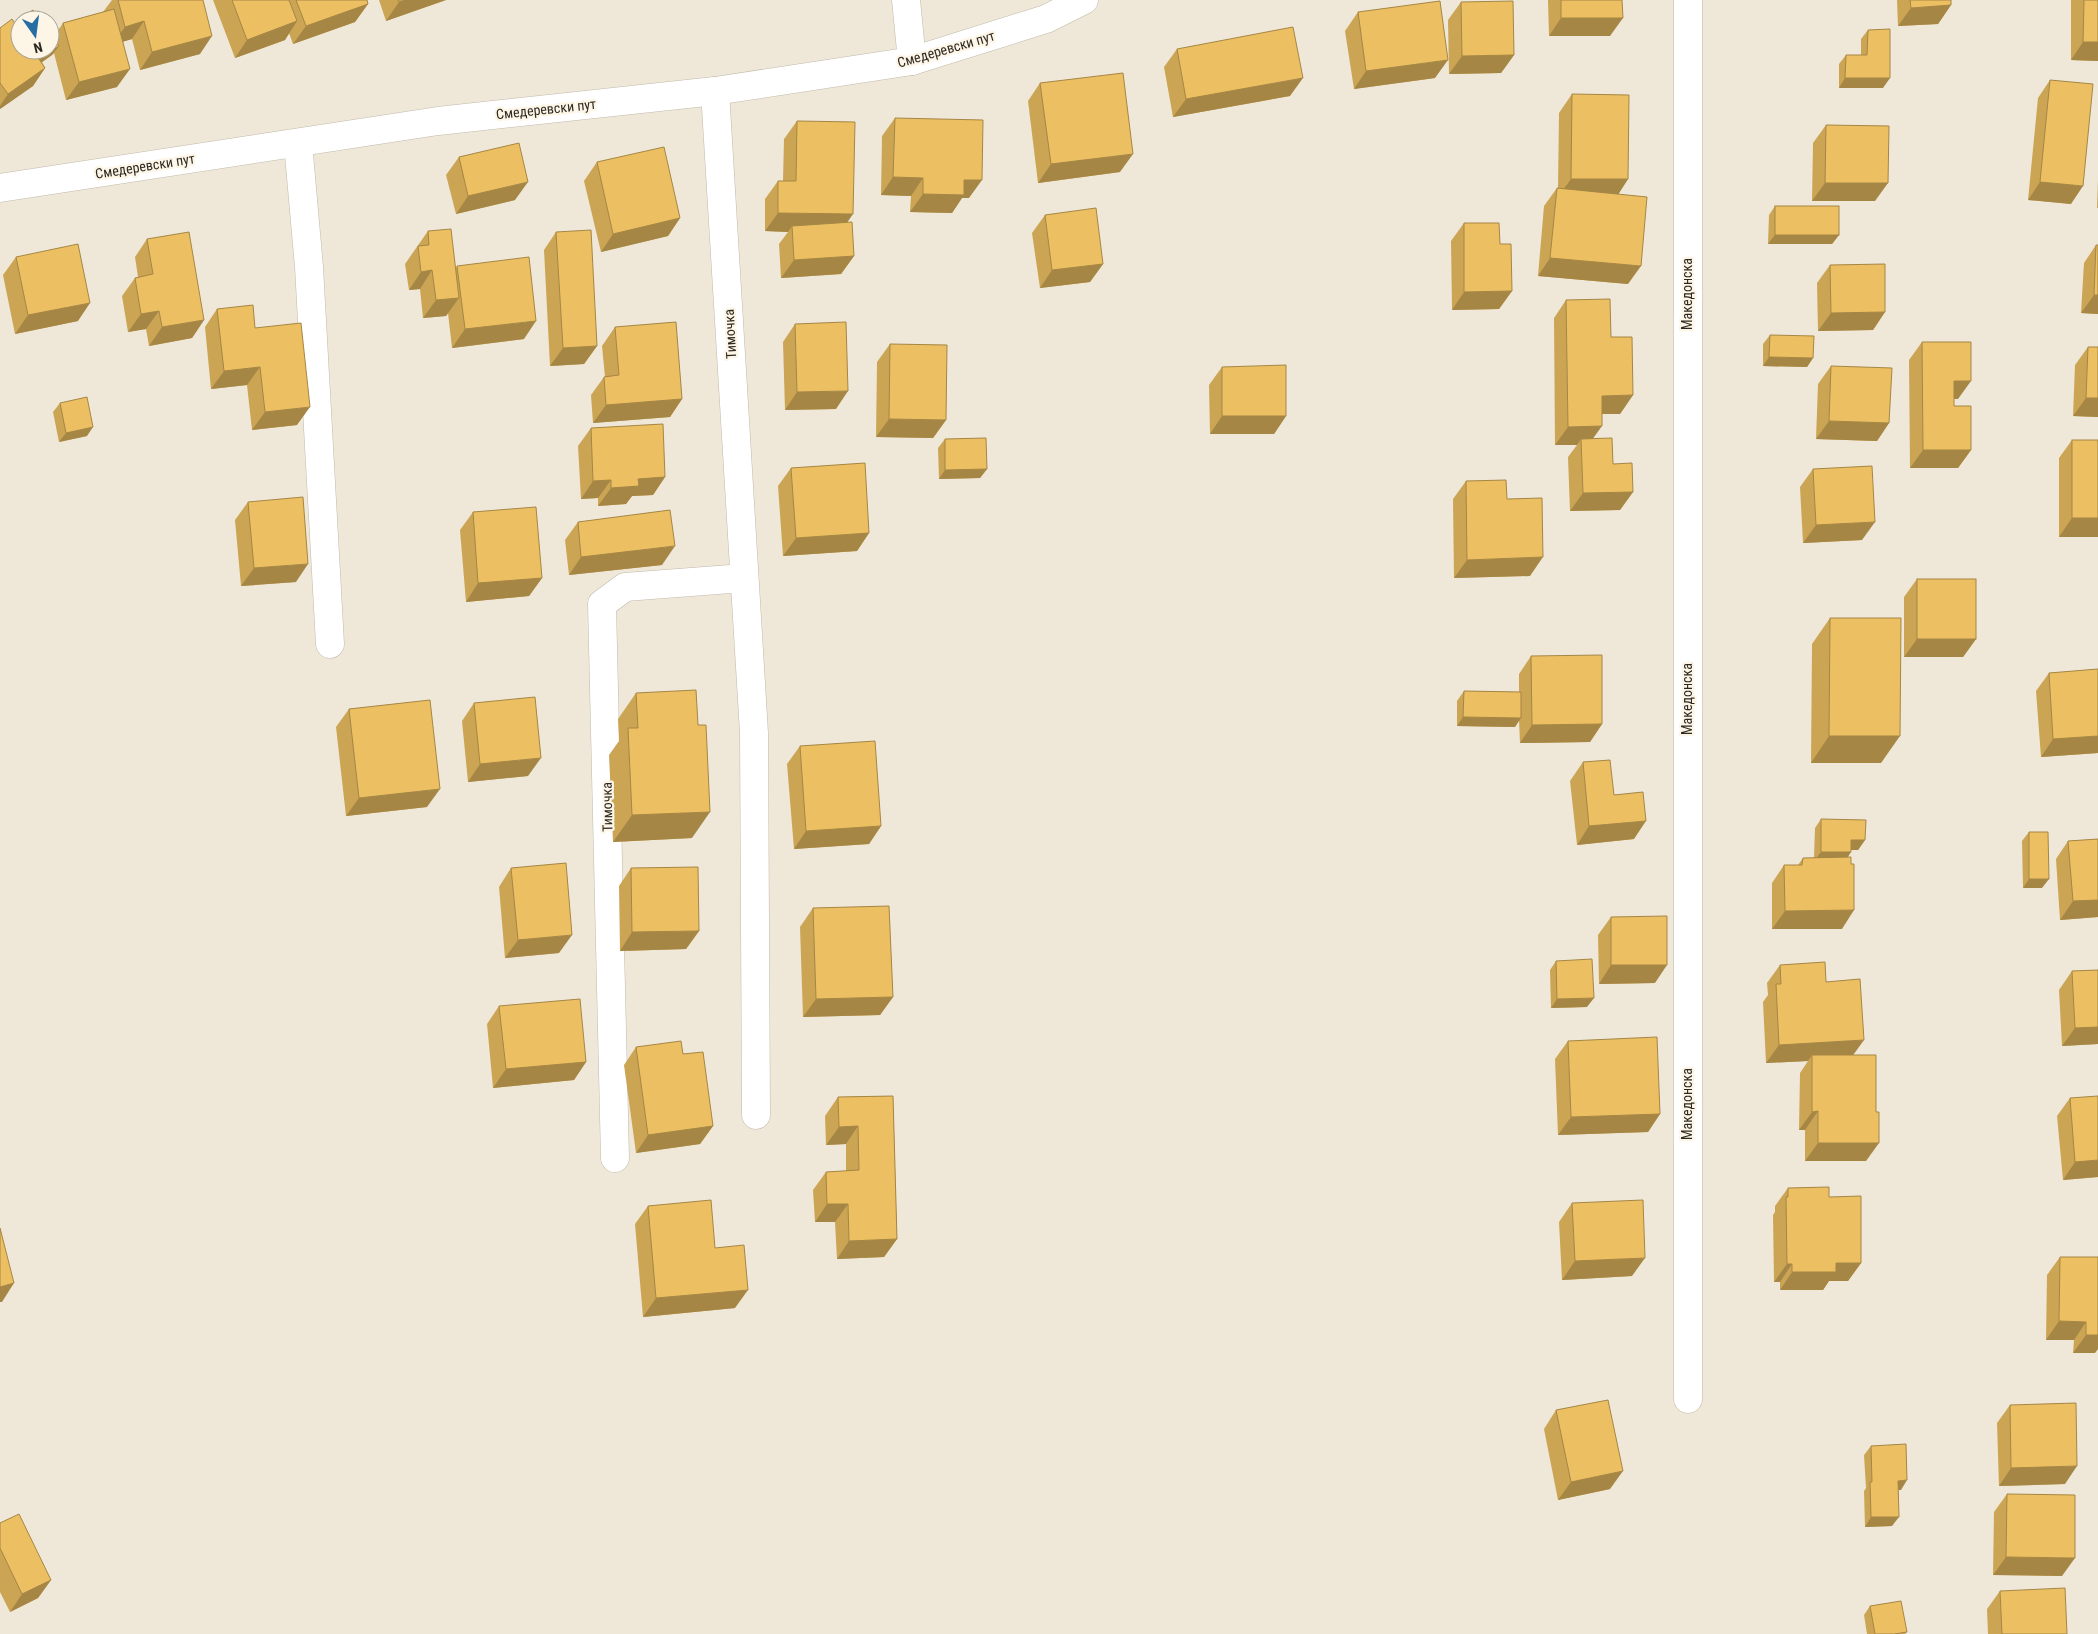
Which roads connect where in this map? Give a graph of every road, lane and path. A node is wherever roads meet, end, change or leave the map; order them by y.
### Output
1 (906, 0) edge
2 (1084, 0) edge
3 (1688, 0) edge
4 (912, 61) junction
5 (715, 91) junction
6 (298, 143) junction
7 (0, 188) edge
8 (744, 578) junction
9 (330, 644) dead end
10 (756, 1115) dead end
11 (615, 1158) dead end
12 (1688, 1399) dead end

1 - 4 street
2 - 4 street, Смедеревски пут
3 - 12 street, Македонска
4 - 5 street, Смедеревски пут
5 - 6 street, Смедеревски пут
5 - 8 street, Тимочка
6 - 7 street, Смедеревски пут
6 - 9 street
8 - 10 street, Тимочка
8 - 11 street, Тимочка

